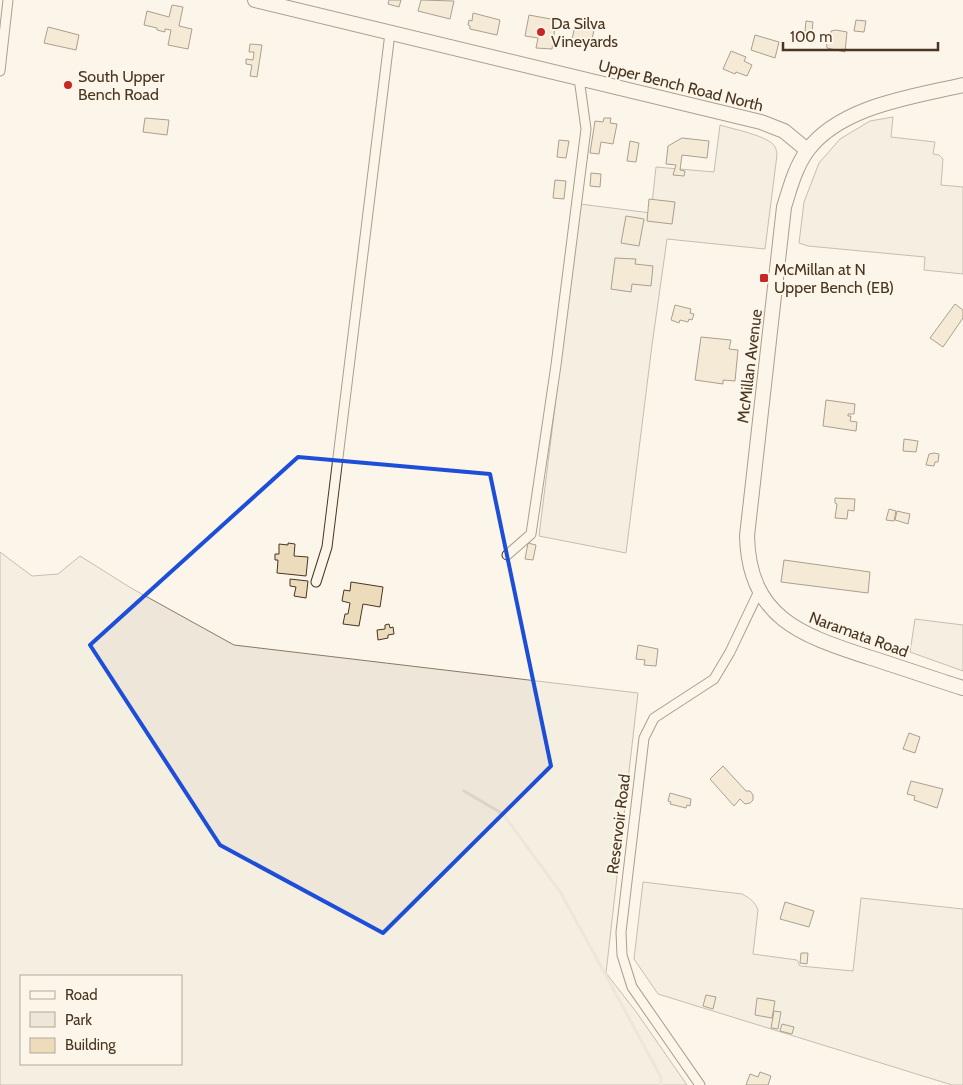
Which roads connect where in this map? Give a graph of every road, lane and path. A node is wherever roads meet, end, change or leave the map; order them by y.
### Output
1 (8, 0) edge
2 (255, 0) edge
3 (390, 33) junction
4 (0, 71) edge
5 (579, 78) junction
6 (963, 85) edge
7 (808, 150) junction
8 (507, 555) dead end
9 (316, 582) dead end
10 (760, 589) junction
11 (963, 688) edge
12 (700, 1085) edge

1 - 4 street
2 - 3 main road, Upper Bench Road North
3 - 5 main road, Upper Bench Road North
3 - 9 street
5 - 7 main road, Upper Bench Road North
5 - 8 street
6 - 7 main road
7 - 10 main road, McMillan Avenue
10 - 11 main road, Naramata Road
10 - 12 street, Reservoir Road

